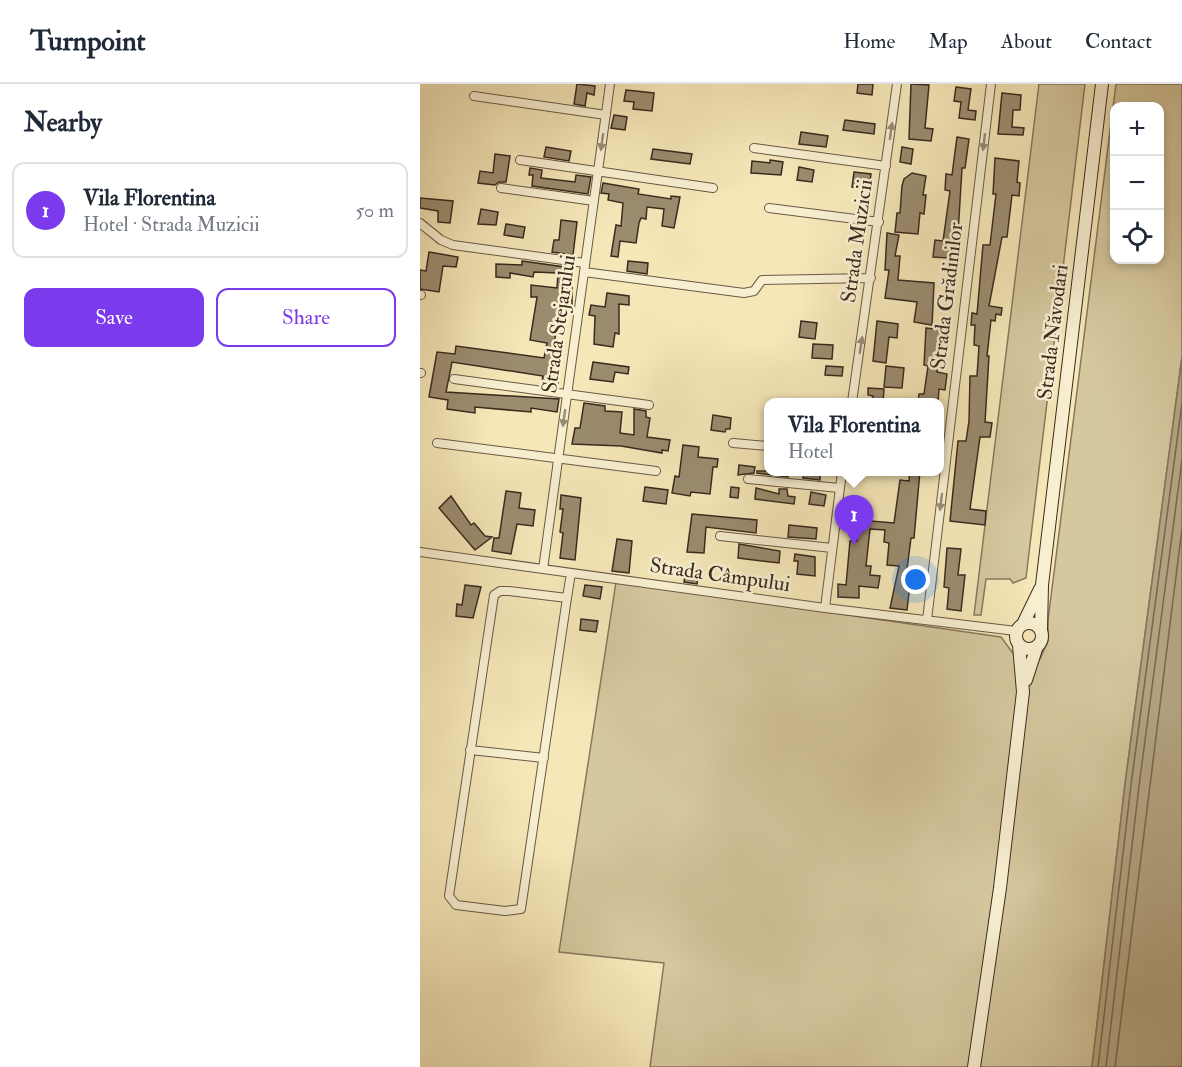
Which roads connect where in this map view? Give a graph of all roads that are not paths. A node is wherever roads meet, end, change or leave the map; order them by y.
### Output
1 (610, 84) edge
2 (897, 84) edge
3 (991, 84) edge
4 (1102, 84) edge
5 (474, 96) dead end
6 (606, 115) junction
7 (754, 148) dead end
8 (520, 160) dead end
9 (886, 166) junction
10 (598, 171) junction
11 (501, 188) dead end
12 (713, 188) dead end
13 (594, 201) junction
14 (769, 208) dead end
15 (879, 222) junction
16 (420, 223) edge
17 (585, 268) junction
18 (871, 278) junction
19 (454, 379) dead end
20 (567, 394) junction
21 (853, 398) edge
22 (649, 405) dead end
23 (437, 442) dead end
24 (733, 443) dead end
25 (764, 446) edge
26 (559, 457) junction
27 (656, 471) dead end
28 (841, 476) edge
29 (748, 479) dead end
30 (839, 488) junction
31 (720, 536) dead end
32 (832, 548) junction
33 (420, 552) edge
34 (543, 569) junction
35 (571, 573) junction
36 (1042, 585) junction
37 (567, 598) junction
38 (825, 608) junction
39 (927, 620) junction
40 (1019, 627) junction
41 (1041, 630) junction
42 (1019, 645) junction
43 (1038, 646) junction
44 (1024, 690) junction
45 (470, 750) junction
46 (544, 758) junction
47 (974, 1067) edge

1 - 6 street, Strada Stejarului
9 -> 2 street, Strada Muzicii
3 -> 39 street, Strada Grădinilor
4 - 36 main road, Strada Năvodari
5 - 6 street
6 -> 10 street, Strada Stejarului
7 - 9 street
8 - 10 street
9 - 15 street, Strada Muzicii
10 - 12 street
10 - 13 street, Strada Stejarului
11 - 13 street
13 - 17 street, Strada Stejarului
14 - 15 street
15 - 18 street, Strada Muzicii
16 - 17 street
17 - 18 street
17 - 20 street, Strada Stejarului
21 -> 18 street, Strada Muzicii
19 - 20 street
20 - 22 street
20 -> 26 street, Strada Stejarului
23 - 26 street
24 - 25 street
26 - 27 street
26 - 34 street, Strada Stejarului
28 - 30 street
29 - 30 street
30 - 32 street
31 - 32 street
32 - 38 street
33 - 34 street, Strada Câmpului
34 - 35 street, Strada Câmpului
35 - 37 street
35 - 38 street, Strada Câmpului
36 - 40 main road, Strada Năvodari
36 - 41 main road, Strada Năvodari
37 - 45 street
37 - 46 street
38 - 39 street, Strada Câmpului
39 - 40 street, Strada Câmpului
40 - 41 main road
40 - 42 main road
41 - 43 main road
42 - 43 main road
42 - 44 main road
43 - 44 main road
44 - 47 main road
45 - 46 street
45 - 46 street

